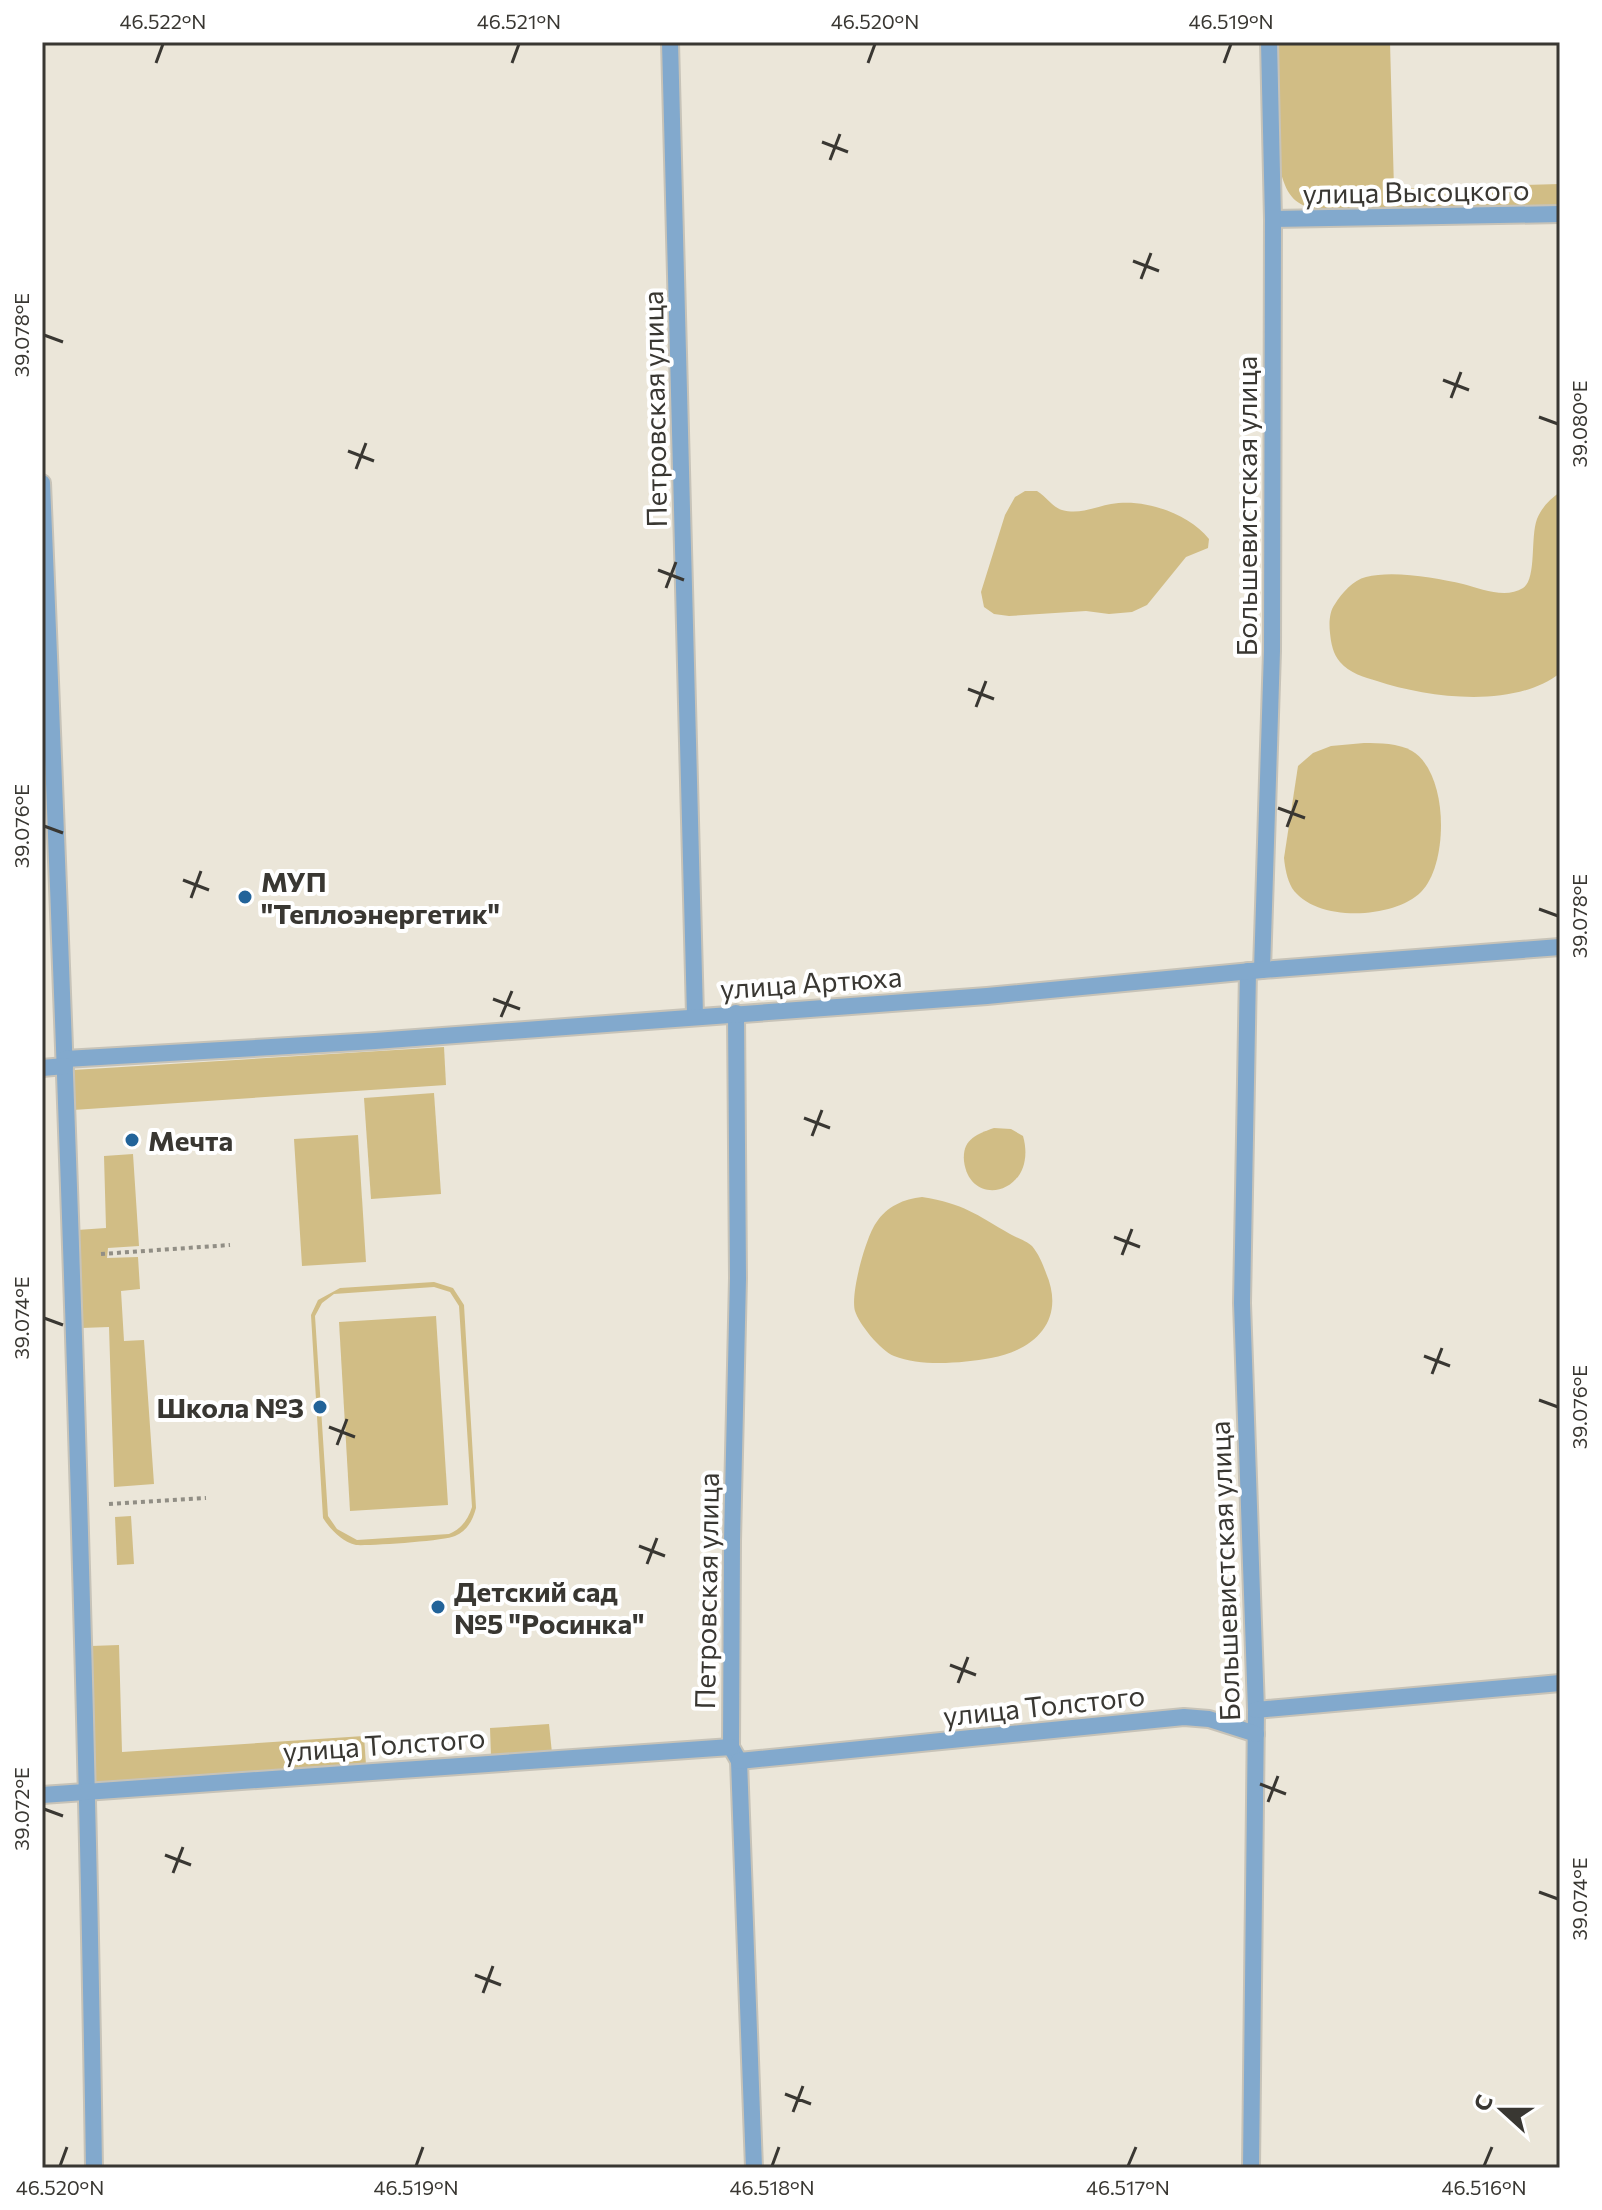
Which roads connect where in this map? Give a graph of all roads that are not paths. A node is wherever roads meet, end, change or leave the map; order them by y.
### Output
1 (670, 42) edge
2 (1269, 42) edge
3 (1560, 214) edge
4 (1273, 219) junction
5 (42, 483) edge
6 (1560, 947) edge
7 (1255, 971) junction
8 (736, 1013) junction
9 (695, 1015) junction
10 (65, 1062) junction
11 (42, 1068) edge
12 (1560, 1683) edge
13 (1256, 1710) junction
14 (1256, 1734) junction
15 (735, 1754) junction
16 (89, 1791) junction
17 (42, 1795) edge
18 (94, 2168) edge
19 (754, 2168) edge
20 (1251, 2168) edge

1 - 9 street, Петровская улица
2 - 4 street, Большевистская улица
3 - 4 street, улица Высоцкого
4 - 7 street, Большевистская улица
5 - 10 street
6 - 7 street, улица Артюха
7 - 8 street, улица Артюха
7 - 13 street, Большевистская улица
8 - 9 street, улица Артюха
8 - 15 street, Петровская улица
9 - 10 street, улица Артюха
10 - 11 street, улица Артюха
10 - 16 street
12 - 13 street
13 - 14 street, Большевистская улица
14 - 15 street, улица Толстого
14 - 20 street, Большевистская улица
15 - 16 street, улица Толстого
15 - 19 street, Петровская улица
16 - 17 street, улица Толстого
16 - 18 street

